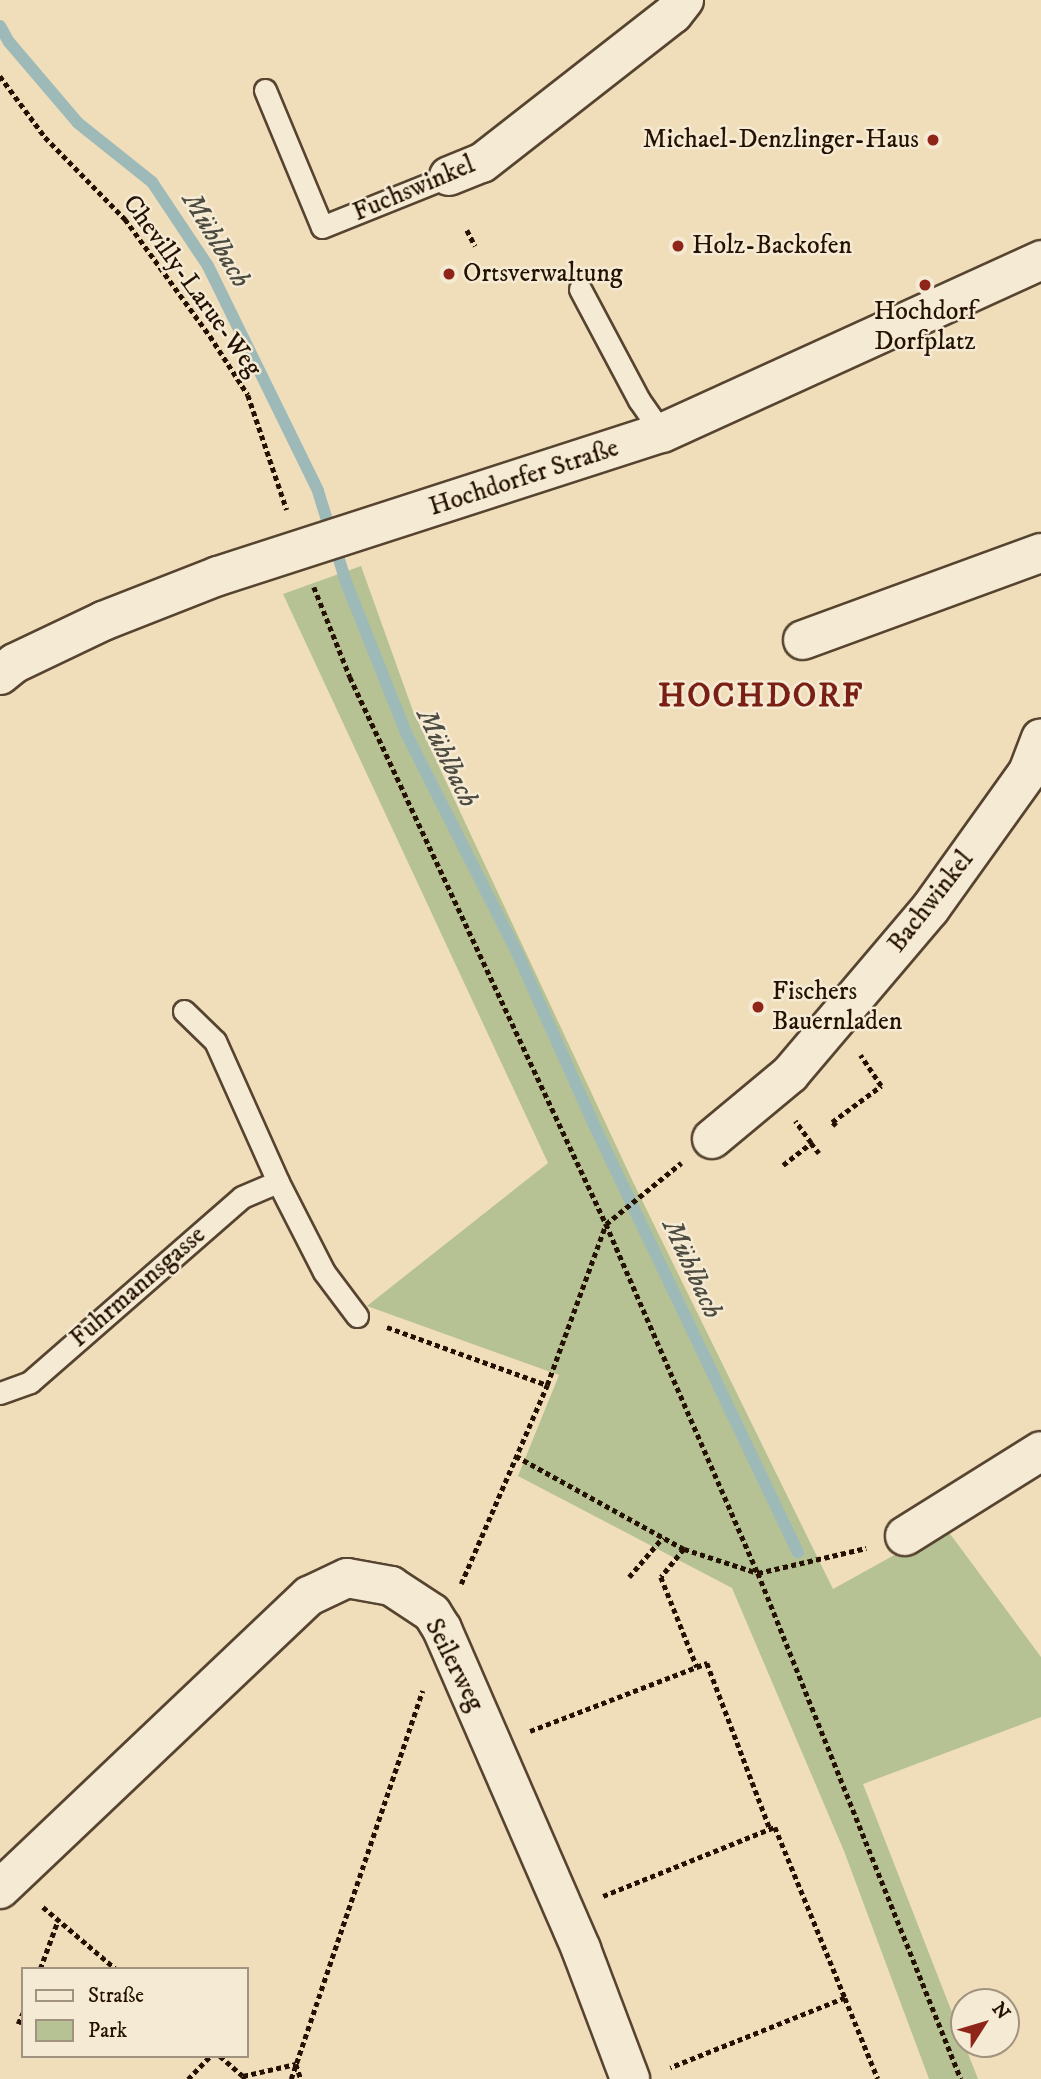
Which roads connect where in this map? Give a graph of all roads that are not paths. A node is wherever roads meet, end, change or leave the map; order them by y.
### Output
1 (684, 0) edge
2 (265, 90) dead end
3 (449, 176) joint
4 (1041, 260) edge
5 (580, 289) dead end
6 (662, 433) junction
7 (1041, 554) edge
8 (803, 640) dead end
9 (0, 675) edge
10 (1041, 738) edge
11 (184, 1011) dead end
12 (712, 1139) dead end
13 (278, 1182) junction
14 (356, 1316) road end
15 (0, 1393) edge
16 (1041, 1451) edge
17 (905, 1536) road end
18 (3, 1875) edge
19 (630, 2079) edge

1 - 3 street, Fuchswinkel
2 - 3 lane, Fuchswinkel
4 - 6 street, Hochdorfer Straße
5 - 6 lane
6 - 9 street, Hochdorfer Straße
7 - 8 street
10 - 12 street, Bachwinkel
11 - 13 lane
13 - 14 lane
13 - 15 lane, Fuhrmannsgasse
16 - 17 street
18 - 19 street, Seilerweg

